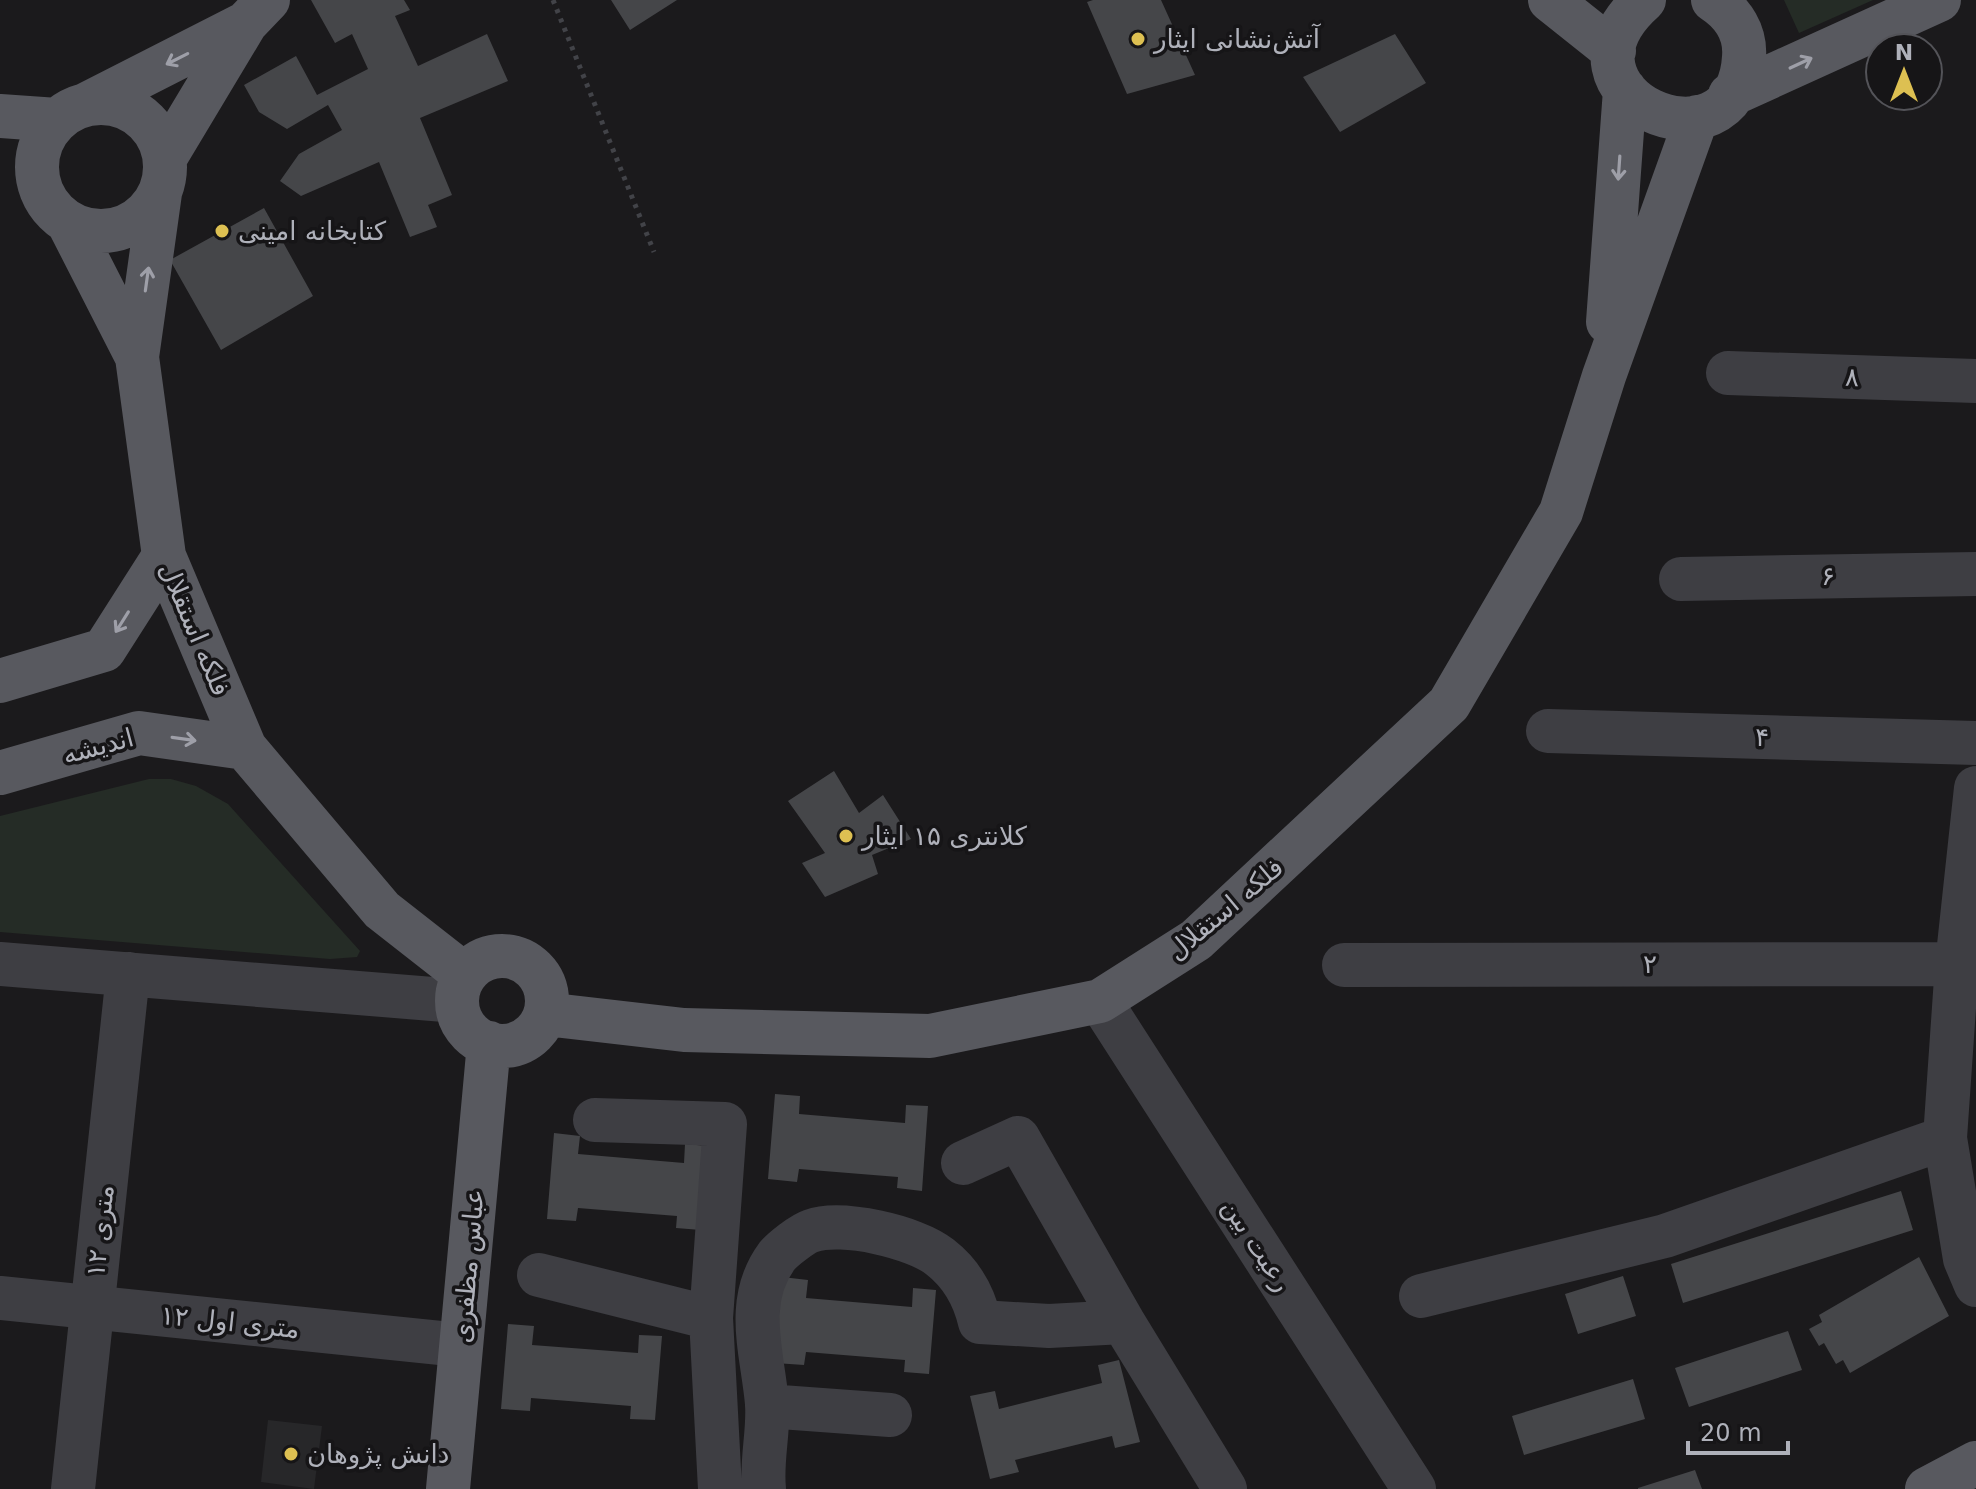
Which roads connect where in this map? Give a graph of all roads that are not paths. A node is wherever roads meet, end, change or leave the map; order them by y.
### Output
1 (1550, 0) edge
2 (1644, 0) edge
3 (1939, 0) edge
4 (1725, 2) edge
5 (257, 12) edge
6 (1619, 71) junction
7 (1714, 106) junction
8 (72, 112) junction
9 (0, 116) edge
10 (0, 167) edge
11 (162, 176) junction
12 (56, 209) junction
13 (137, 357) junction
14 (1728, 373) dead end
15 (1604, 376) junction
16 (1976, 381) edge
17 (164, 556) junction
18 (1976, 574) edge
19 (1681, 579) dead end
20 (0, 681) edge
21 (1548, 731) dead end
22 (1976, 743) edge
23 (245, 748) junction
24 (0, 773) edge
25 (1976, 795) edge
26 (0, 964) edge
27 (1957, 964) junction
28 (1344, 965) dead end
29 (128, 974) junction
30 (461, 988) junction
31 (1100, 1001) junction
32 (545, 1014) junction
33 (489, 1043) junction
34 (1956, 1114) edge
35 (595, 1120) dead end
36 (963, 1163) dead end
37 (539, 1275) dead end
38 (1976, 1285) edge
39 (1421, 1296) dead end
40 (0, 1298) edge
41 (91, 1308) junction
42 (711, 1318) junction
43 (1123, 1322) junction
44 (460, 1345) junction
45 (767, 1406) junction
46 (890, 1415) dead end
47 (1976, 1463) edge
48 (73, 1489) edge
49 (448, 1489) edge
50 (720, 1489) edge
51 (764, 1489) edge
52 (1225, 1489) edge
53 (1414, 1489) edge
54 (1927, 1489) edge

1 - 6 main road
2 - 6 main road
7 -> 3 main road
4 - 7 main road
5 -> 8 main road
5 - 11 main road, فلکه استقلال
6 - 7 main road
6 -> 15 main road
7 - 15 main road
8 - 9 main road
8 - 11 main road
8 - 12 main road
10 - 12 main road
11 - 12 main road
13 -> 11 main road, فلکه استقلال
12 - 13 main road
13 - 17 main road, فلکه استقلال
14 - 16 street, ۸
15 - 31 main road, فلکه استقلال
17 -> 20 main road
17 - 23 main road, فلکه استقلال
18 - 19 street, ۶
21 - 22 street, ۴
24 -> 23 main road, اندیشه
23 - 30 main road, فلکه استقلال
25 - 27 street
26 - 29 street
27 - 28 street, ۲
27 - 34 street
29 - 30 street
29 - 41 street, ۱۲ متری
30 - 32 main road
30 - 33 main road
31 - 32 main road, فلکه استقلال
31 - 53 street, رعیت بین
32 - 33 main road
33 - 44 main road, عباس مظفری
34 - 38 street
34 - 39 street
35 - 42 street
36 - 43 street
37 - 42 street
40 - 41 street, ۱۲ متری اول
41 - 44 street, ۱۲ متری اول
41 - 48 street, ۱۲ متری
42 - 50 street
43 - 45 street
43 - 52 street
44 - 49 main road, عباس مظفری
45 - 46 street
45 - 51 street
47 - 54 main road

